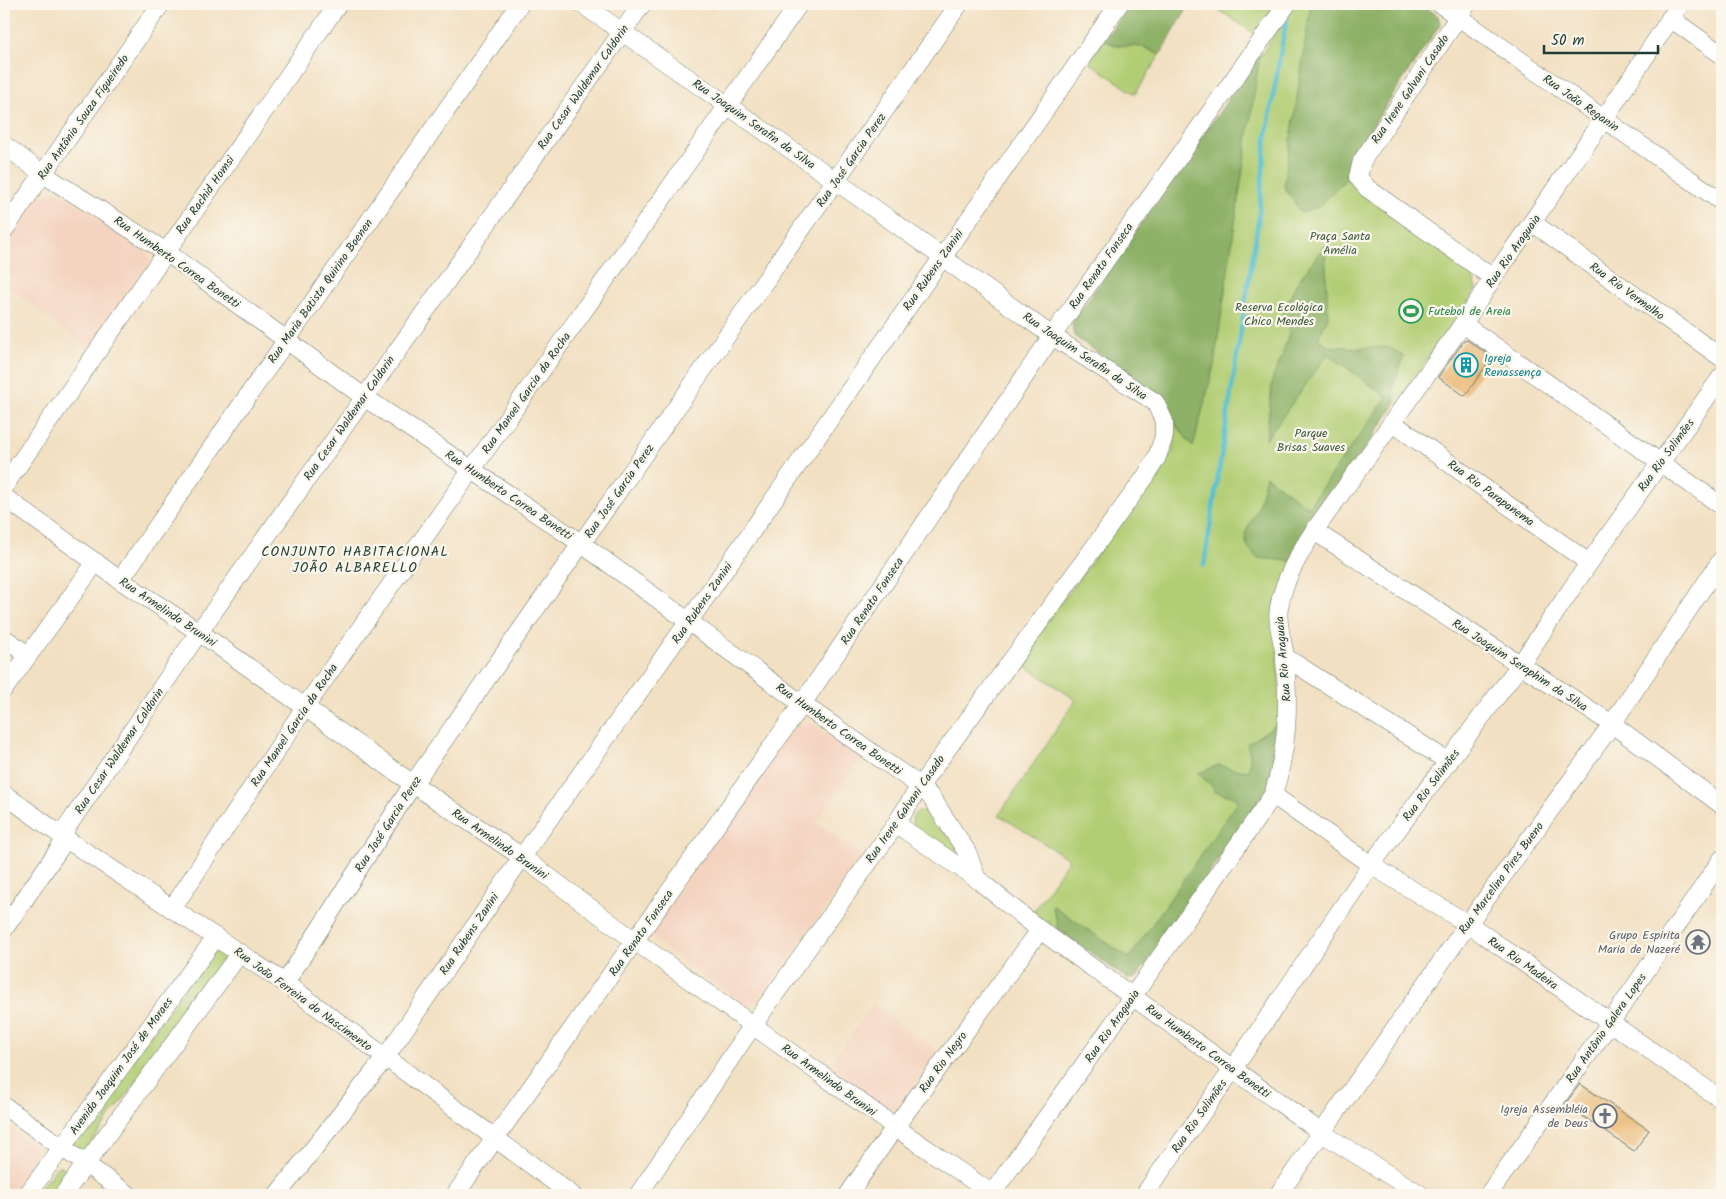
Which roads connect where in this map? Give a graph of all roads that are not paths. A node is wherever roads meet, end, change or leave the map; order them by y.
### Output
1 (161, 4) edge
2 (338, 4) edge
3 (520, 4) edge
4 (582, 4) edge
5 (642, 4) edge
6 (799, 4) edge
7 (959, 4) edge
8 (1119, 4) edge
9 (1287, 4) edge
10 (1440, 4) edge
11 (1680, 4) edge
12 (1462, 10) edge
13 (1670, 18) junction
14 (622, 32) junction
15 (1722, 54) edge
16 (727, 105) junction
17 (1604, 120) junction
18 (4, 145) edge
19 (43, 174) junction
20 (836, 182) junction
21 (1722, 202) edge
22 (1533, 223) junction
23 (4, 230) edge
24 (166, 251) junction
25 (942, 256) junction
26 (1493, 278) junction
27 (1464, 324) junction
28 (1052, 336) junction
29 (286, 339) junction
30 (1722, 358) edge
31 (1722, 376) edge
32 (364, 397) junction
33 (1164, 421) joint
34 (1393, 423) junction
35 (1661, 463) junction
36 (472, 470) junction
37 (4, 486) edge
38 (4, 497) edge
39 (1722, 506) edge
40 (1314, 531) junction
41 (582, 544) junction
42 (1722, 559) edge
43 (96, 562) junction
44 (1588, 564) junction
45 (120, 580) junction
46 (689, 621) junction
47 (199, 632) junction
48 (4, 638) edge
49 (28, 655) junction
50 (1285, 657) junction
51 (1520, 665) junction
52 (4, 689) edge
53 (802, 704) junction
54 (305, 708) junction
55 (1612, 724) junction
56 (1449, 762) junction
57 (413, 784) junction
58 (920, 786) junction
59 (4, 794) edge
60 (1273, 795) junction
61 (1722, 805) edge
62 (896, 824) junction
63 (64, 837) junction
64 (522, 857) junction
65 (1722, 859) edge
66 (1371, 865) junction
67 (977, 879) junction
68 (172, 909) junction
69 (1468, 924) junction
70 (4, 929) edge
71 (1040, 930) junction
72 (216, 937) junction
73 (635, 941) junction
74 (240, 954) junction
75 (285, 983) junction
76 (1133, 996) junction
77 (1610, 1023) junction
78 (752, 1025) junction
79 (385, 1058) junction
80 (1233, 1069) junction
81 (1722, 1100) edge
82 (4, 1106) edge
83 (895, 1127) junction
84 (1322, 1133) junction
85 (495, 1138) junction
86 (62, 1147) junction
87 (85, 1164) junction
88 (27, 1195) edge
89 (63, 1195) edge
90 (129, 1195) edge
91 (277, 1195) edge
92 (455, 1195) edge
93 (572, 1195) edge
94 (638, 1195) edge
95 (848, 1195) edge
96 (992, 1195) edge
97 (1144, 1195) edge
98 (1278, 1195) edge
99 (1421, 1195) edge
100 (1488, 1195) edge

1 - 19 street, Rua Antônio Souza Figueiredo
2 - 24 street, Rua Rachid Homsi
3 - 29 street, Rua Maria Batista Quirino Boenen
4 - 14 street, Rua Joaquim Serafin da Silva
5 - 14 street, Rua Cesar Waldemar Caldorin
6 - 16 street, Rua Manoel Garcia da Rocha
7 - 20 street, Rua José Garcia Perez
8 - 25 street, Rua Rubens Zanini
9 - 28 street, Rua Renato Fonseca
10 - 12 street, Rua João Reganin
11 - 13 street, Rua Rio Araguaia
12 - 17 street, Rua João Reganin
12 - 26 street, Rua Irene Galvani Casado
13 - 15 street
13 - 17 street, Rua Rio Araguaia
14 - 16 street, Rua Joaquim Serafin da Silva
14 - 32 street, Rua Cesar Waldemar Caldorin
16 - 20 street, Rua Joaquim Serafin da Silva
16 - 36 street, Rua Manoel Garcia da Rocha
17 - 21 street, Rua João Reganin
17 - 22 street, Rua Rio Araguaia
18 - 19 street, Rua Humberto Correa Bonetti
19 - 23 street, Rua Antônio Souza Figueiredo
19 - 24 street, Rua Humberto Correa Bonetti
20 - 25 street, Rua Joaquim Serafin da Silva
20 - 41 street, Rua José Garcia Perez
22 - 26 street, Rua Rio Araguaia
22 - 30 street, Rua Rio Vermelho
24 - 29 street, Rua Humberto Correa Bonetti
24 - 37 street, Rua Rachid Homsi
25 - 28 street, Rua Joaquim Serafin da Silva
25 - 46 street, Rua Rubens Zanini
26 - 27 street, Rua Rio Araguaia
27 - 34 street, Rua Rio Araguaia
27 - 35 street
28 - 33 street, Rua Joaquim Serafin da Silva
28 - 53 street, Rua Renato Fonseca
29 - 32 street, Rua Humberto Correa Bonetti
29 - 45 street, Rua Maria Batista Quirino Boenen
31 - 35 street, Rua Rio Solimões
32 - 36 street, Rua Humberto Correa Bonetti
32 - 47 street, Rua Cesar Waldemar Caldorin
33 - 58 street, Rua Irene Galvani Casado
34 - 40 street, Rua Rio Araguaia
34 - 44 street, Rua Rio Parapanema
35 - 39 street
35 - 44 street, Rua Rio Solimões
36 - 41 street, Rua Humberto Correa Bonetti
36 - 54 street, Rua Manoel Garcia da Rocha
38 - 43 street, Rua Armelindo Brunini
40 - 50 street, Rua Rio Araguaia
40 - 51 street, Rua Joaquim Seraphim da Silva
41 - 46 street, Rua Humberto Correa Bonetti
41 - 57 street, Rua José Garcia Perez
42 - 55 street, Rua Marcelino Pires Bueno
43 - 45 street, Rua Armelindo Brunini
43 - 49 street
44 - 51 street, Rua Rio Solimões
45 - 47 street, Rua Armelindo Brunini
46 - 53 street, Rua Humberto Correa Bonetti
46 - 64 street, Rua Rubens Zanini
47 - 54 street, Rua Armelindo Brunini
47 - 63 street, Rua Cesar Waldemar Caldorin
48 - 49 street
49 - 52 street
50 - 56 street
50 - 60 street, Rua Rio Araguaia
51 - 55 street, Rua Joaquim Seraphim da Silva
51 - 56 street, Rua Rio Solimões
53 - 58 street, Rua Humberto Correa Bonetti
53 - 73 street, Rua Renato Fonseca
54 - 57 street, Rua Armelindo Brunini
54 - 68 street, Rua Manoel Garcia da Rocha
55 - 61 street, Rua Joaquim Seraphim da Silva
55 - 69 street, Rua Marcelino Pires Bueno
56 - 66 street, Rua Rio Solimões
57 - 64 street, Rua Armelindo Brunini
57 - 75 street, Rua José Garcia Perez
58 - 62 street, Rua Irene Galvani Casado
58 - 67 street, Rua Humberto Correa Bonetti
59 - 63 street, Rua João Ferreira do Nascimento
60 - 66 street, Rua Rio Madeira
60 - 76 street, Rua Rio Araguaia
62 - 67 street, Rua Humberto Correa Bonetti
62 - 78 street, Rua Irene Galvani Casado
63 - 68 street, Rua João Ferreira do Nascimento
63 - 70 street, Rua Cesar Waldemar Caldorin
64 - 73 street, Rua Armelindo Brunini
64 - 79 street, Rua Rubens Zanini
65 - 77 street, Rua Antônio Galera Lopes
66 - 69 street, Rua Rio Madeira
66 - 80 street, Rua Rio Solimões
67 - 71 street, Rua Humberto Correa Bonetti
68 - 72 street, Rua João Ferreira do Nascimento
69 - 77 street, Rua Rio Madeira
69 - 84 street, Rua Marcelino Pires Bueno
71 - 76 street, Rua Humberto Correa Bonetti
71 - 83 street, Rua Rio Negro
72 - 74 street, Rua João Ferreira do Nascimento
72 - 86 street, Avenida Joaquim José de Moraes
73 - 78 street, Rua Armelindo Brunini
73 - 85 street, Rua Renato Fonseca
74 - 75 street, Rua João Ferreira do Nascimento
74 - 87 street
75 - 79 street, Rua João Ferreira do Nascimento
76 - 80 street, Rua Humberto Correa Bonetti
76 - 96 street, Rua Rio Araguaia
77 - 81 street, Rua Rio Madeira
77 - 100 street, Rua Antônio Galera Lopes
78 - 83 street, Rua Armelindo Brunini
78 - 94 street, Rua Irene Galvani Casado
79 - 85 street, Rua João Ferreira do Nascimento
79 - 91 street, Rua Rubens Zanini
80 - 84 street, Rua Humberto Correa Bonetti
80 - 97 street, Rua Rio Solimões
82 - 86 street
83 - 95 street, Rua Rio Negro
83 - 96 street, Rua Armelindo Brunini
84 - 98 street, Rua Marcelino Pires Bueno
84 - 99 street, Rua Humberto Correa Bonetti
85 - 92 street, Rua Renato Fonseca
85 - 93 street, Rua João Ferreira do Nascimento
86 - 87 street
86 - 88 street, Avenida Joaquim José de Moraes
87 - 89 street
87 - 90 street

